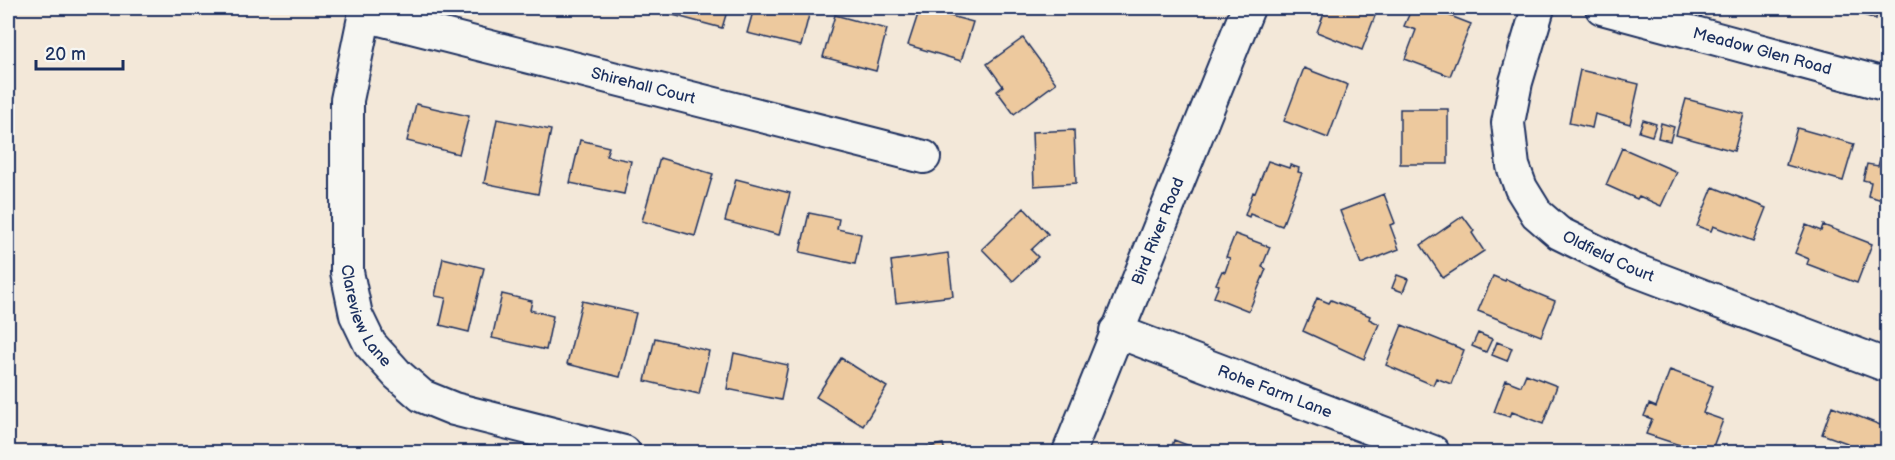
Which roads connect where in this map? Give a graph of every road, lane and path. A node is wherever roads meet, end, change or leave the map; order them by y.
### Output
1 (1248, 8) edge
2 (1538, 8) edge
3 (1602, 8) edge
4 (365, 11) edge
5 (1887, 85) edge
6 (924, 157) dead end
7 (1116, 332) junction
8 (1887, 366) edge
9 (624, 453) edge
10 (1069, 453) edge
11 (1433, 453) edge

1 - 7 street, Bird River Road
2 - 8 street, Oldfield Court
3 - 5 street, Meadow Glen Road
4 - 6 street, Shirehall Court
4 - 9 street, Clareview Lane
7 - 10 street, Bird River Road
7 - 11 street, Rohe Farm Lane

